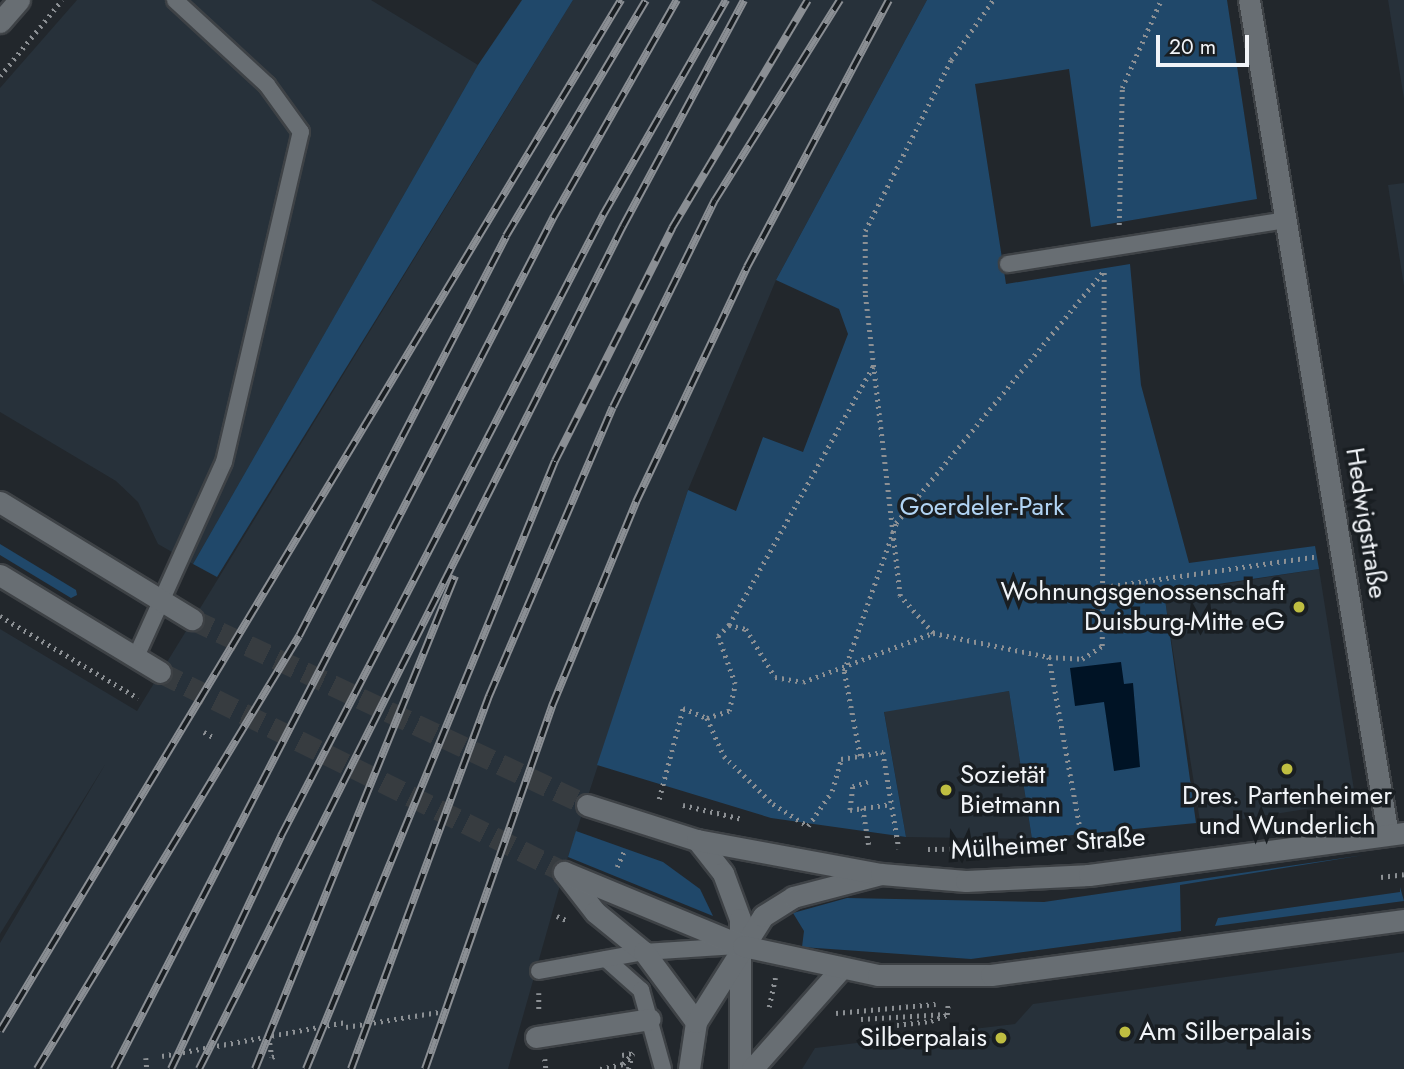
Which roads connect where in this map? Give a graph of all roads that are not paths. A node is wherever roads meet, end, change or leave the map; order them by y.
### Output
1 (19, 0) edge
2 (175, 0) edge
3 (1249, 0) edge
4 (0, 22) edge
5 (1286, 220) junction
6 (1008, 264) dead end
7 (0, 502) edge
8 (0, 575) edge
9 (162, 604) junction
10 (191, 619) tunnel mouth
11 (135, 659) junction
12 (160, 671) tunnel mouth
13 (587, 805) tunnel mouth
14 (1396, 834) edge
15 (697, 840) junction
16 (881, 874) junction
17 (1404, 920) edge
18 (743, 946) junction
19 (644, 952) junction
20 (606, 959) junction
21 (840, 970) junction
22 (539, 971) dead end
23 (650, 1019) junction
24 (696, 1022) junction
25 (536, 1037) dead end
26 (663, 1069) edge
27 (689, 1069) edge
28 (740, 1069) edge
29 (752, 1069) edge

1 - 4 main road
2 - 9 lane
3 - 5 main road, Hedwigstraße
5 - 6 lane
5 - 14 main road, Hedwigstraße
7 - 9 main road
8 - 11 main road
9 - 10 main road
9 - 11 lane
11 - 12 main road
13 - 15 main road, Mülheimer Straße
14 - 16 main road, Mülheimer Straße
15 - 16 main road, Mülheimer Straße
15 - 18 main road
16 - 18 main road
17 - 21 main road
18 - 19 lane
18 - 19 main road
18 - 21 main road
18 - 24 main road
18 - 28 main road
19 - 20 lane
19 - 24 main road
20 - 22 lane
20 - 23 lane
21 - 29 main road
23 - 25 main road
23 - 26 lane
24 - 27 main road

